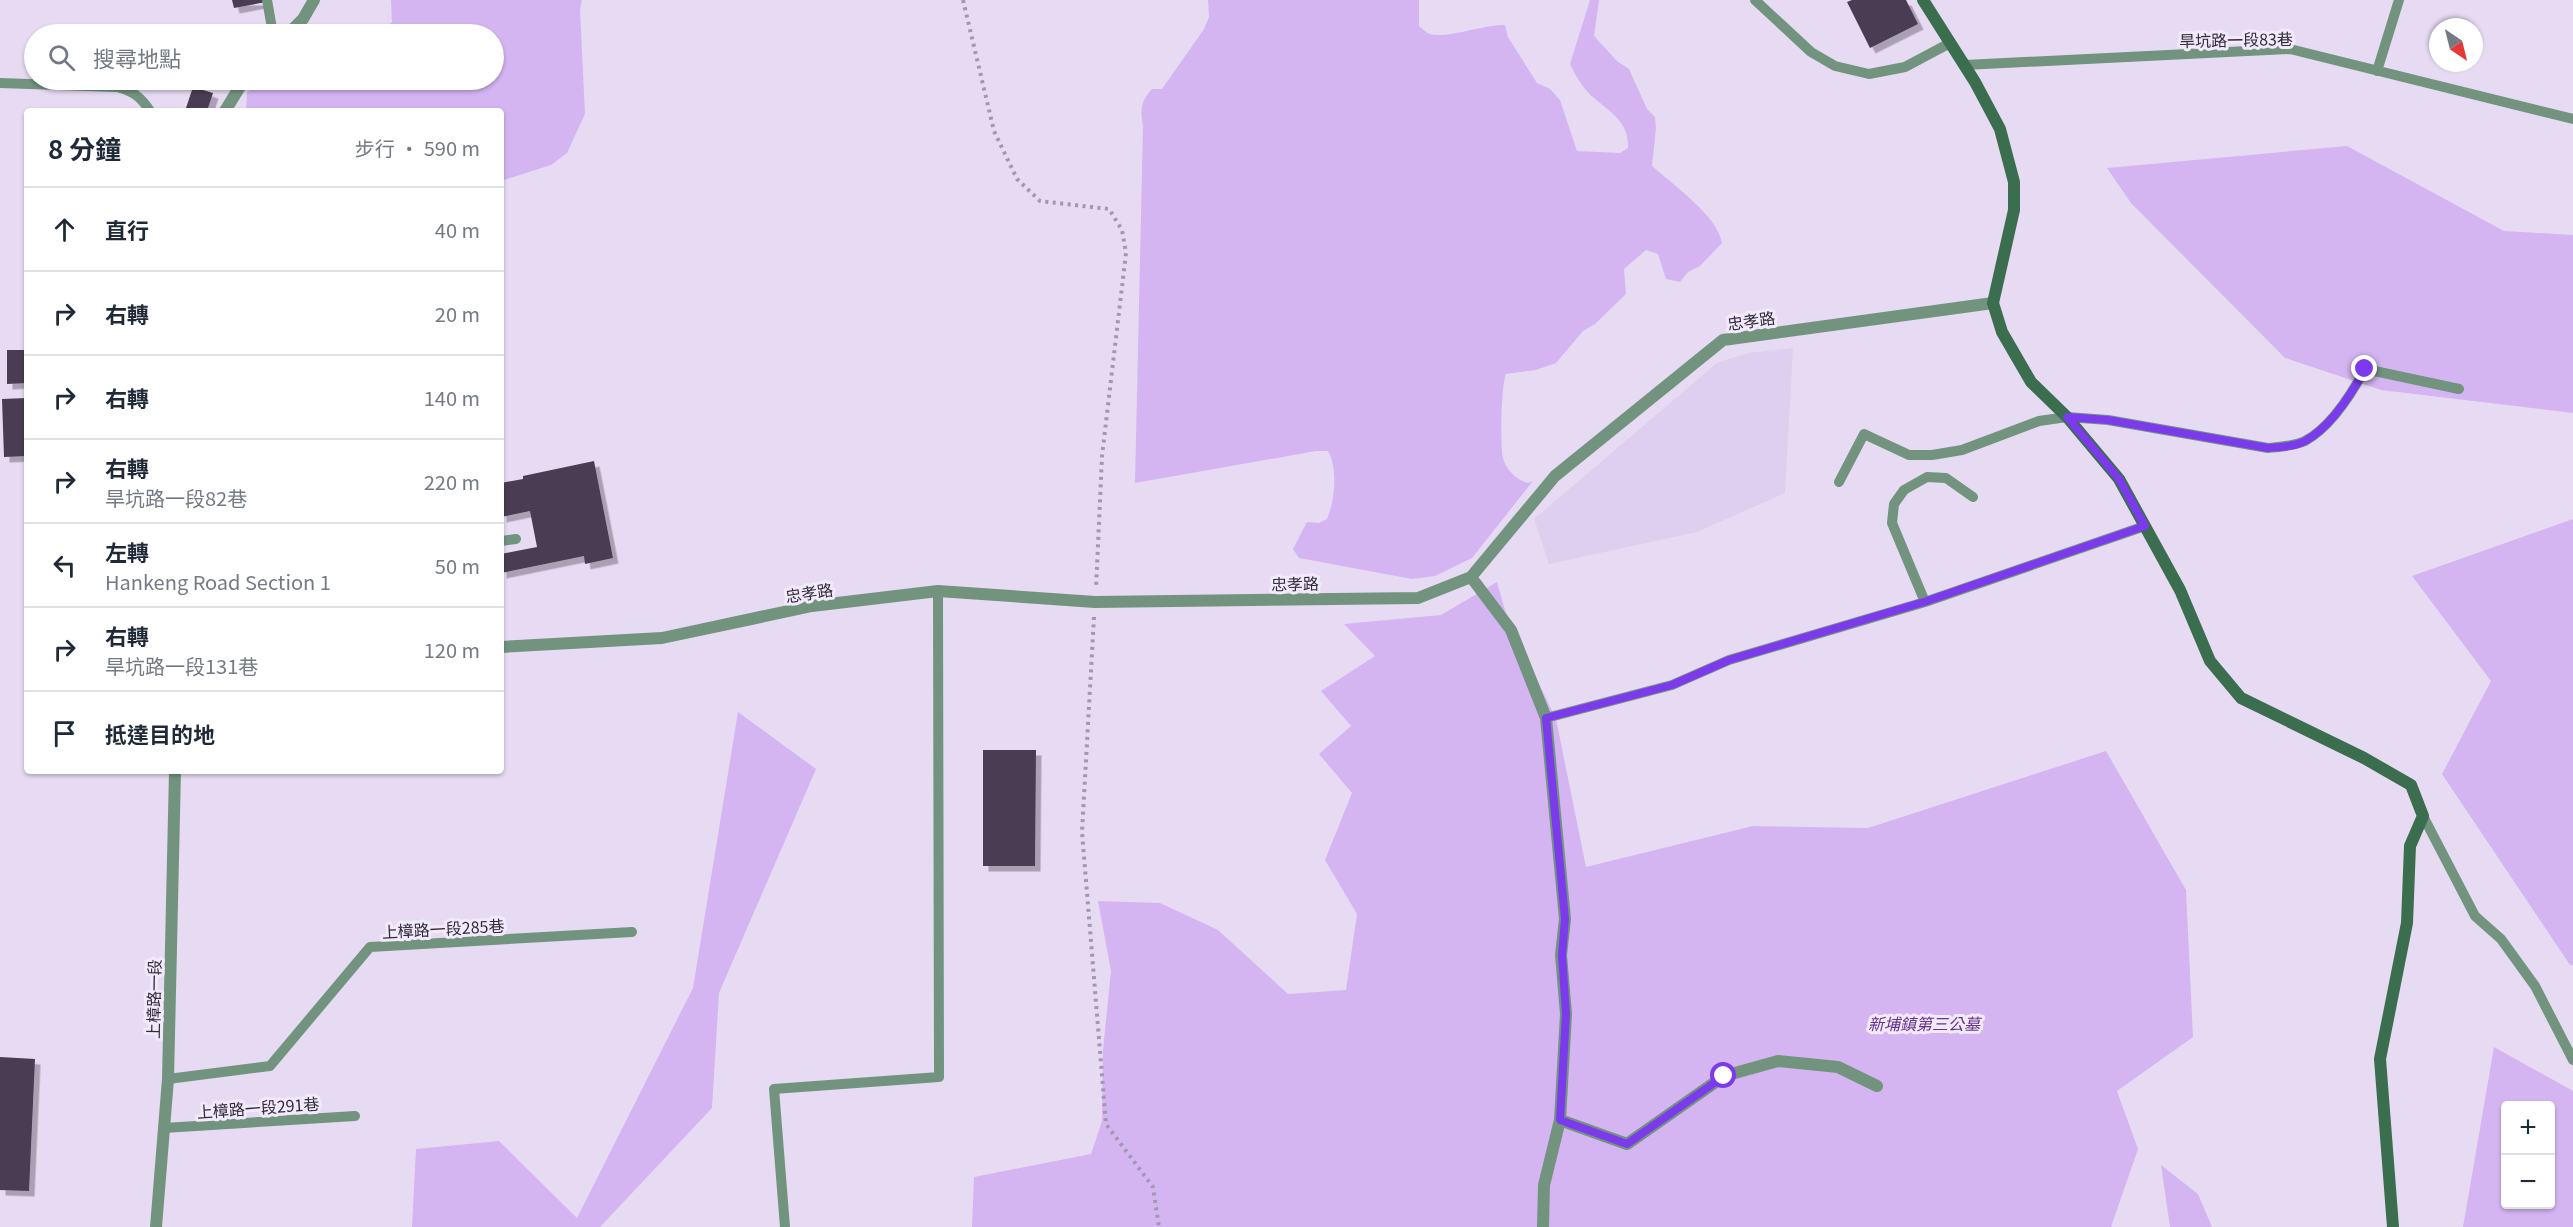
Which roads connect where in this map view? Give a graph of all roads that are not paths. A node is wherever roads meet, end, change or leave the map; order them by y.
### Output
1 (267, 0) edge
2 (314, 0) edge
3 (1755, 0) edge
4 (1923, 0) edge
5 (2399, 0) edge
6 (271, 24) edge
7 (298, 24) edge
8 (1950, 43) junction
9 (1965, 65) junction
10 (2377, 71) junction
11 (0, 83) edge
12 (24, 84) edge
13 (129, 90) edge
14 (238, 90) edge
15 (148, 108) edge
16 (227, 108) edge
17 (2573, 119) edge
18 (1993, 303) junction
19 (2459, 389) dead end
20 (2067, 417) junction
21 (1839, 482) dead end
22 (1973, 497) dead end
23 (2145, 526) junction
24 (516, 539) dead end
25 (504, 541) edge
26 (1471, 577) junction
27 (938, 591) junction
28 (1924, 602) junction
29 (504, 647) edge
30 (1546, 718) junction
31 (175, 774) edge
32 (2423, 816) junction
33 (632, 932) dead end
34 (2573, 1060) edge
35 (168, 1079) junction
36 (1877, 1086) dead end
37 (355, 1116) dead end
38 (1560, 1120) junction
39 (164, 1128) junction
40 (156, 1227) edge
41 (785, 1227) edge
42 (1543, 1227) edge
43 (2393, 1227) edge

1 - 6 lane
2 - 7 street
3 - 8 lane
4 - 8 street
5 - 10 lane
8 - 9 street
9 - 10 lane, 旱坑路一段83巷
9 - 18 street
10 - 17 lane, 旱坑路一段83巷
11 - 12 lane
13 - 15 lane
14 - 16 street
18 - 20 street
18 - 26 street, 忠孝路
19 - 20 lane
20 - 21 lane
20 - 23 street
22 - 28 lane
23 - 28 lane
23 - 32 street
24 - 25 lane
26 - 27 street, 忠孝路
26 - 30 street
27 - 29 street, 忠孝路
27 - 41 lane
28 - 30 lane
30 - 38 street
31 - 35 street, 上樟路一段
32 - 34 lane
32 - 43 street
33 - 35 lane, 上樟路一段285巷
35 - 39 street, 上樟路一段
36 - 38 street
37 - 39 lane, 上樟路一段291巷
38 - 42 street
39 - 40 street, 上樟路一段

